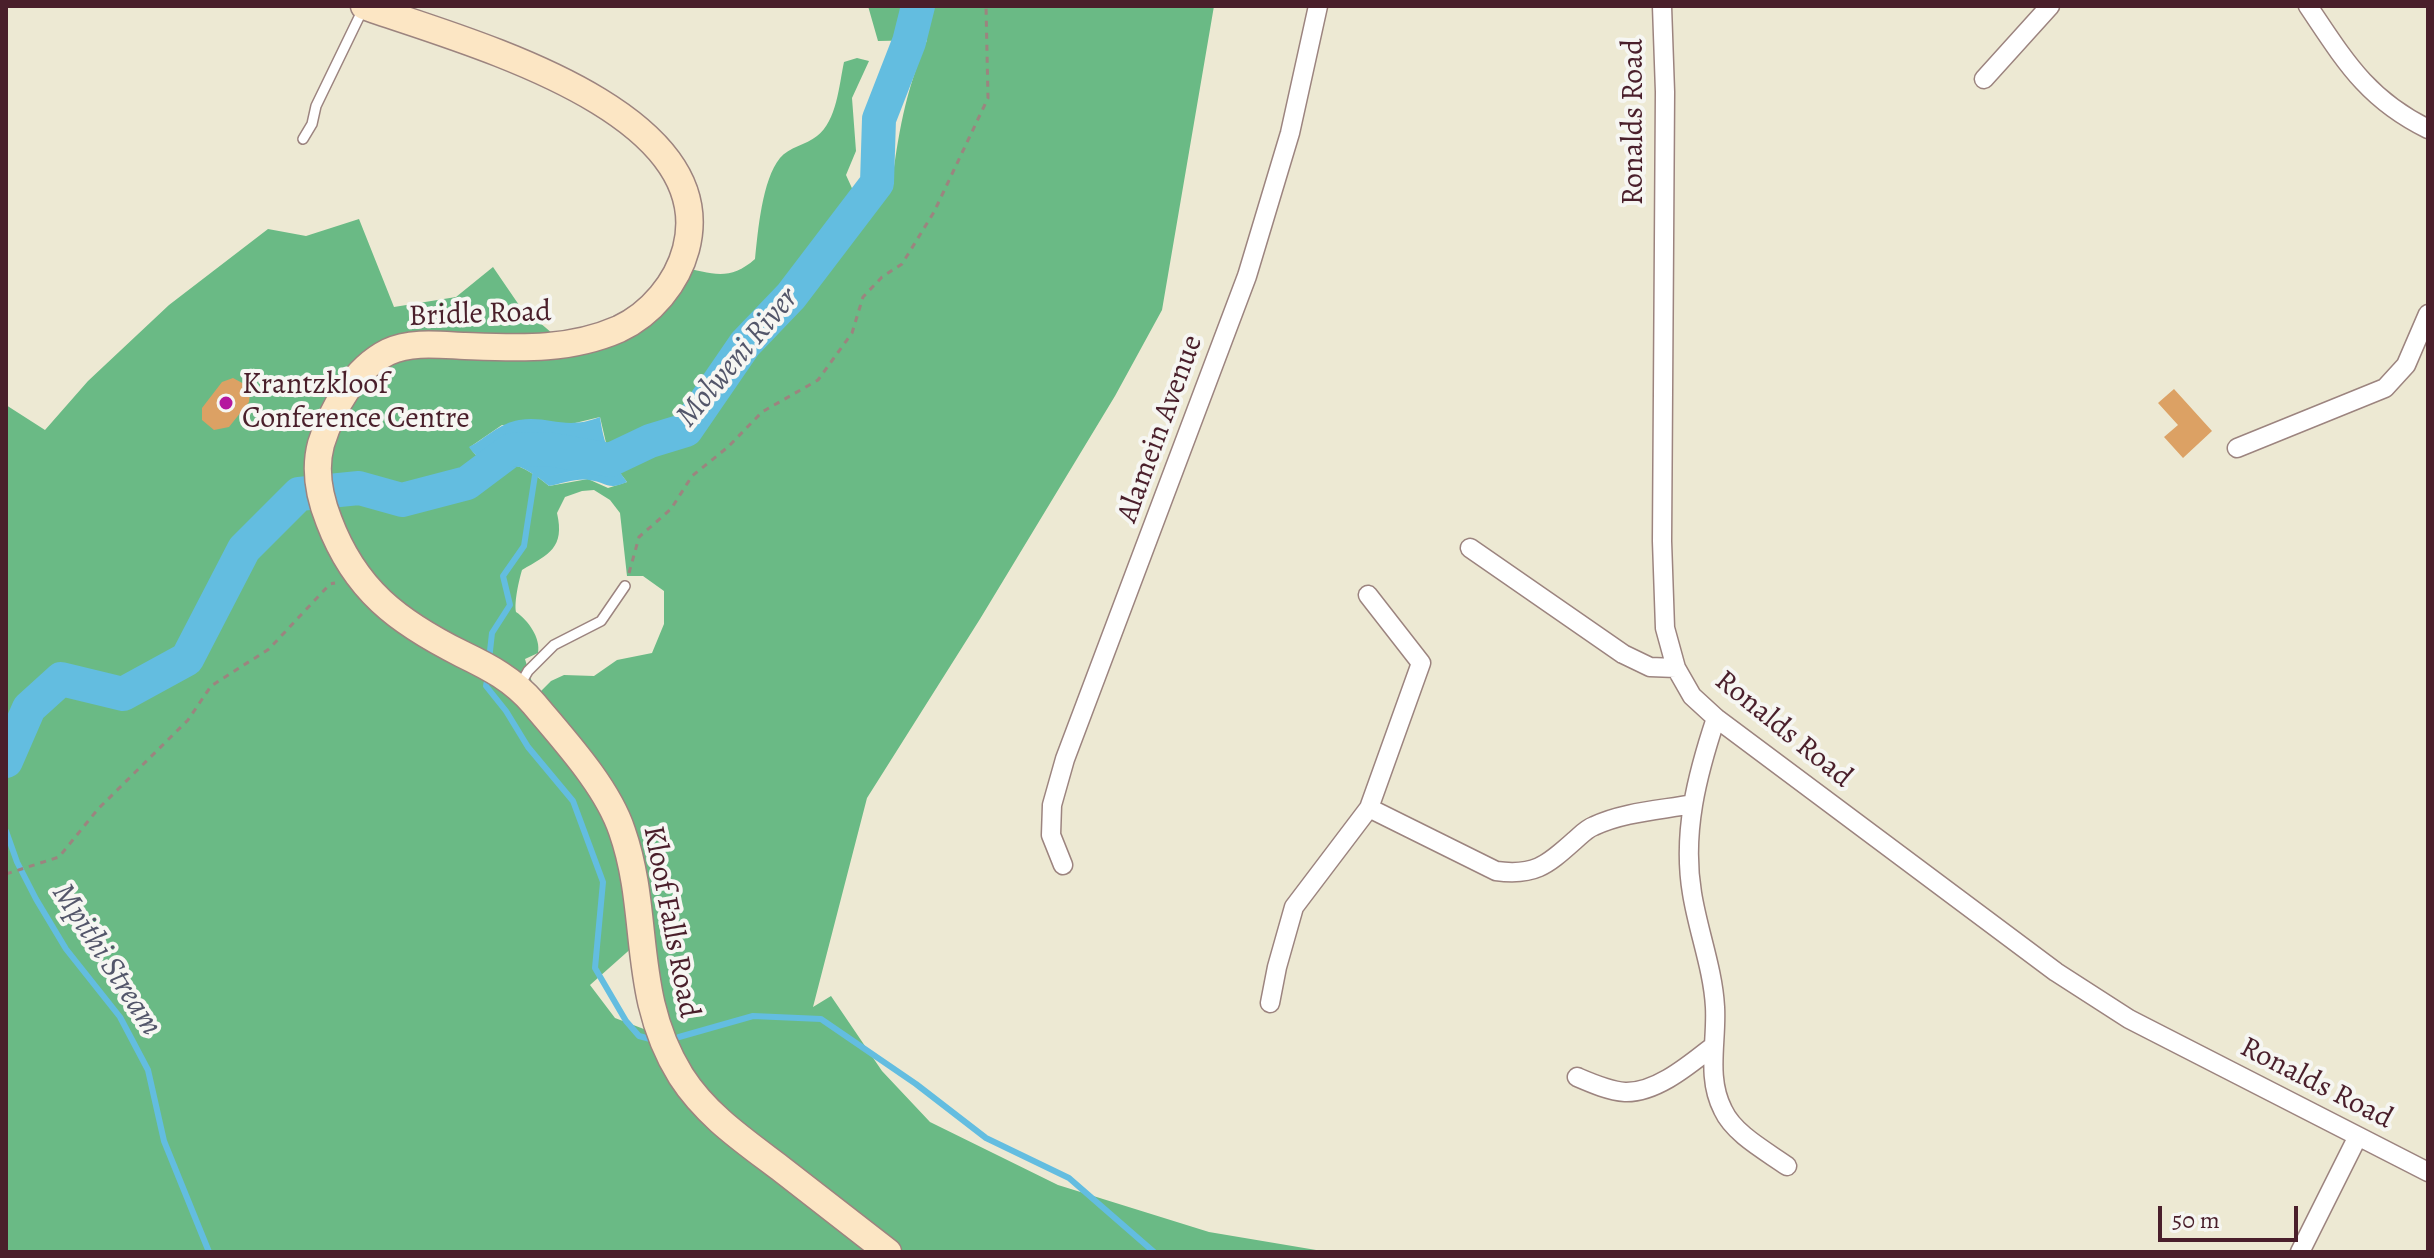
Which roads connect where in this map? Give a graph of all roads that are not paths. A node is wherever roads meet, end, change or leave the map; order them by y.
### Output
1 (365, 6) edge
2 (1318, 6) edge
3 (1662, 6) edge
4 (2050, 6) edge
5 (2308, 6) edge
6 (1984, 79) dead end
7 (2428, 129) edge
8 (303, 139) dead end
9 (2428, 314) edge
10 (2237, 448) dead end
11 (1470, 548) dead end
12 (357, 576) joint
13 (625, 586) road end
14 (1368, 595) dead end
15 (1676, 668) junction
16 (518, 688) junction
17 (1716, 718) junction
18 (1693, 804) junction
19 (1369, 808) junction
20 (1063, 865) dead end
21 (1270, 1003) dead end
22 (1712, 1047) junction
23 (1577, 1077) dead end
24 (2357, 1138) junction
25 (1787, 1166) dead end
26 (2428, 1172) edge
27 (888, 1252) edge
28 (2300, 1252) edge

1 - 8 lane
1 - 12 main road, Bridle Road
2 - 20 street, Alamein Avenue
3 - 15 street, Ronalds Road
4 - 6 street
5 - 7 street
9 - 10 street
11 - 15 street
12 - 16 main road, Kloof Falls Road
13 - 16 lane
14 - 19 street
15 - 17 street, Ronalds Road
16 - 27 main road, Kloof Falls Road
17 - 18 street
17 - 24 street, Ronalds Road
18 - 19 street
18 - 22 street
19 - 21 street
22 - 23 street
22 - 25 street
24 - 26 street, Ronalds Road
24 - 28 street

